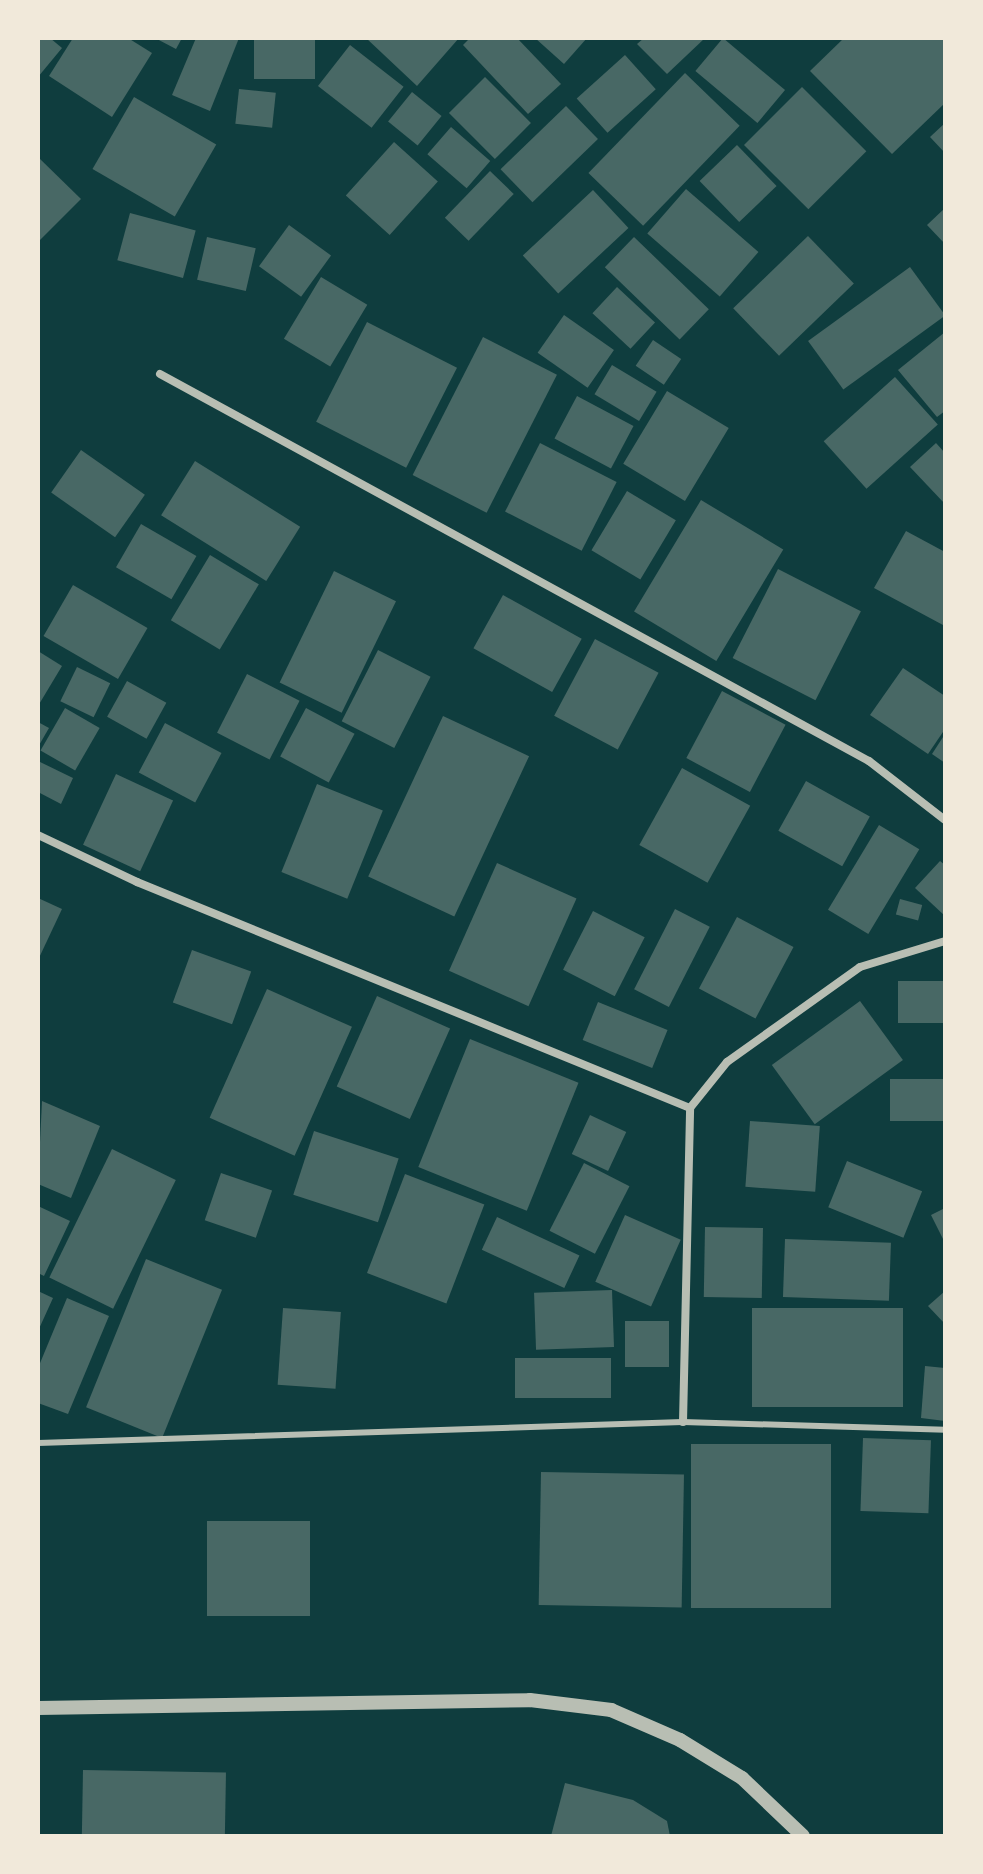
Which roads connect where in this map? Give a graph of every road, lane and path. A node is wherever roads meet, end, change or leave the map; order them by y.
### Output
1 (160, 374) dead end
2 (945, 820) edge
3 (38, 835) edge
4 (945, 941) edge
5 (690, 1108) junction
6 (683, 1422) junction
7 (945, 1430) edge
8 (38, 1443) edge
9 (38, 1708) edge
10 (803, 1836) edge

1 - 2 street
3 - 5 street
4 - 5 street
5 - 6 street
6 - 7 lane
6 - 8 lane
9 - 10 street

